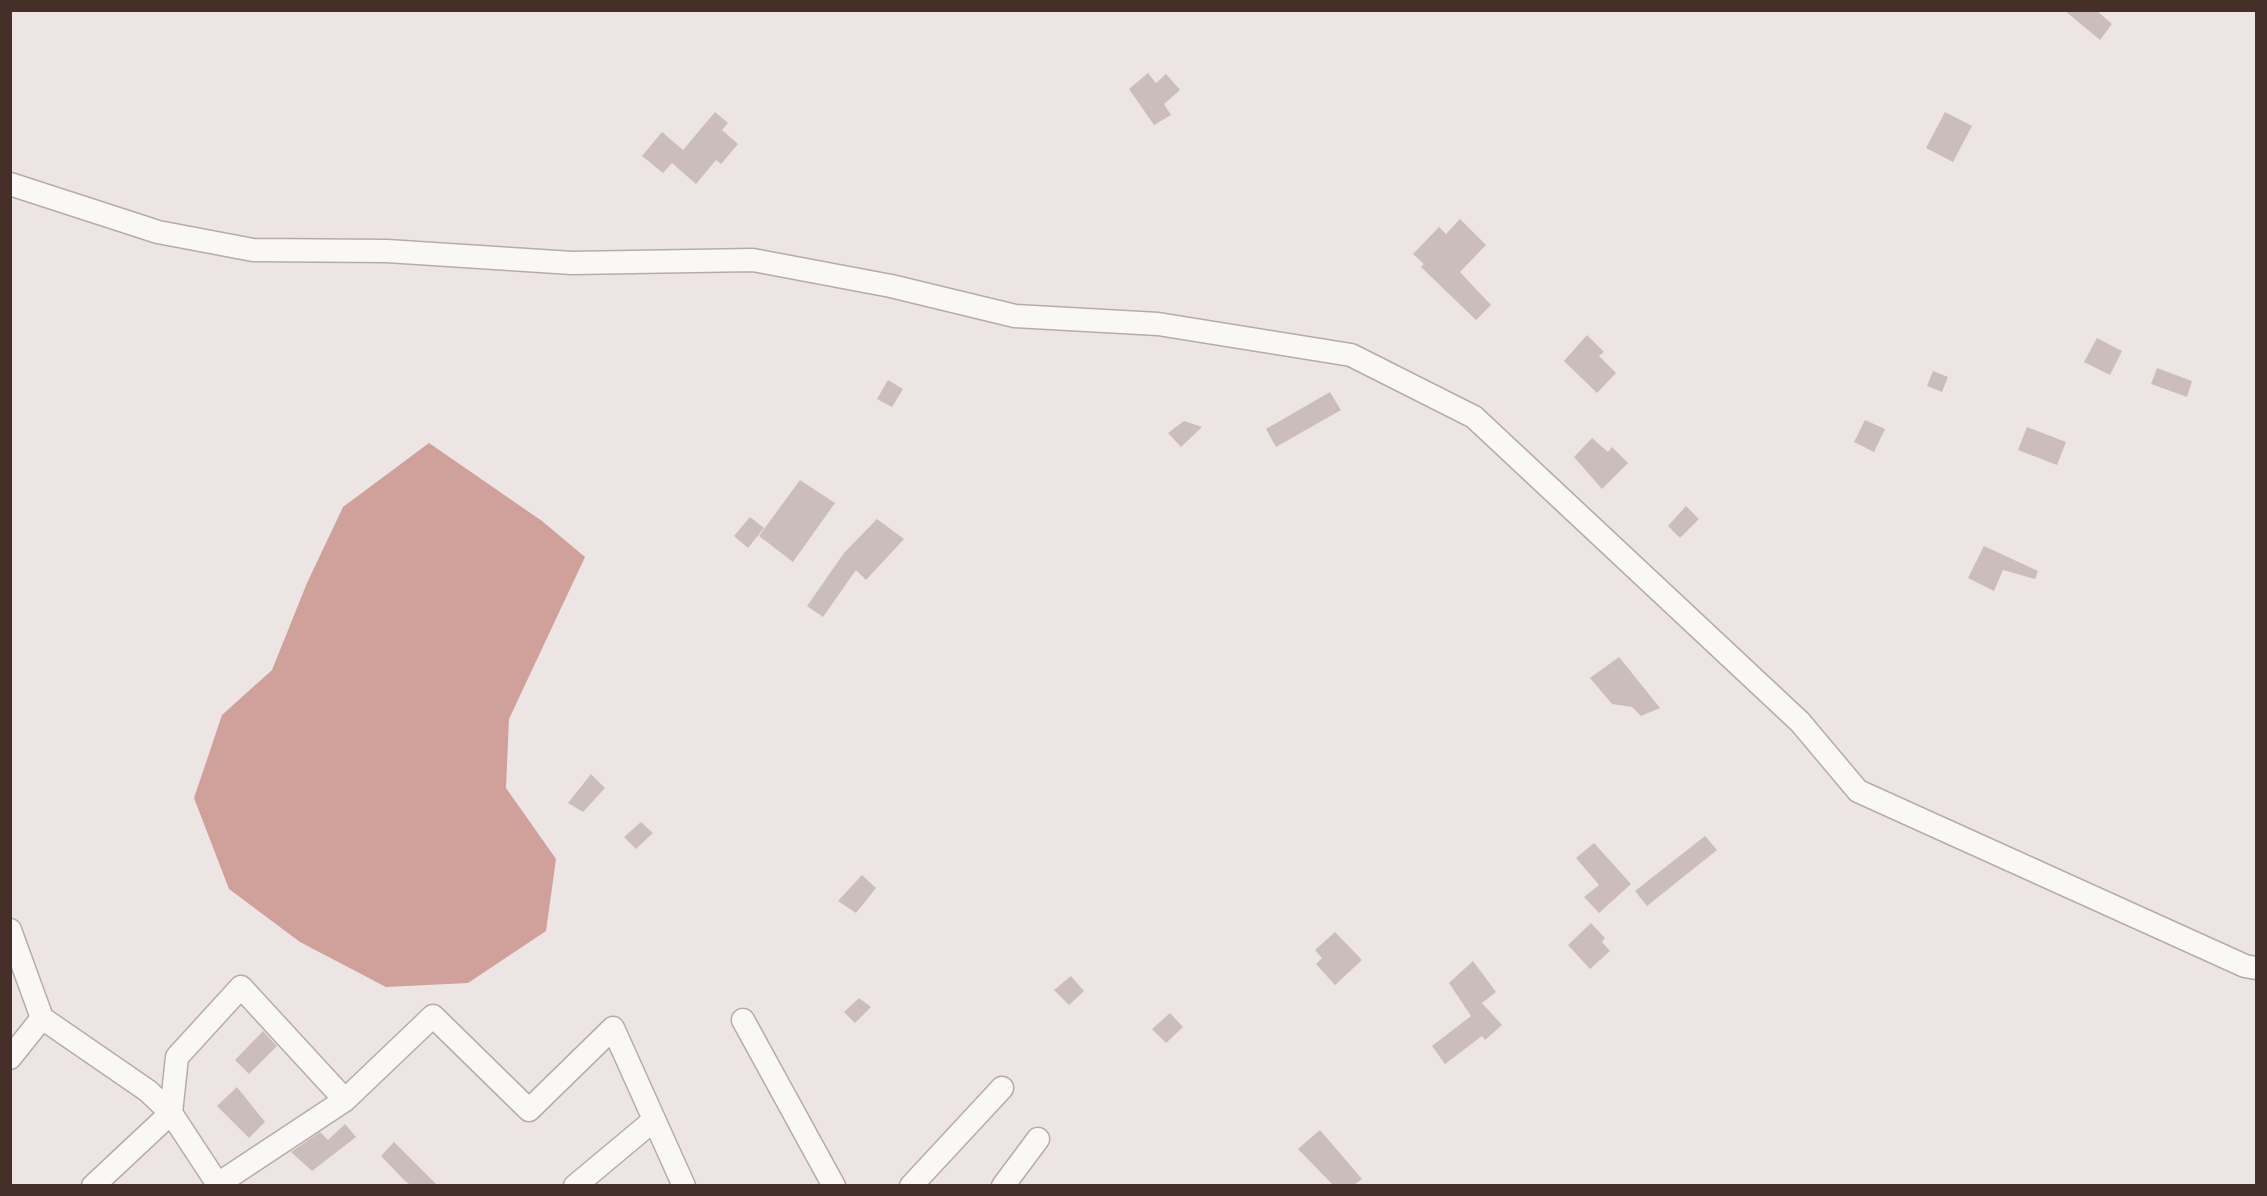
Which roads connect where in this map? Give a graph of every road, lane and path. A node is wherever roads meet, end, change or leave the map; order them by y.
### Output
1 (10, 184) edge
2 (10, 930) edge
3 (2256, 968) edge
4 (42, 1018) junction
5 (744, 1020) dead end
6 (10, 1058) edge
7 (1002, 1088) dead end
8 (345, 1100) junction
9 (171, 1113) junction
10 (654, 1120) junction
11 (1038, 1138) dead end
12 (93, 1185) edge
13 (218, 1185) edge
14 (574, 1185) edge
15 (684, 1185) edge
16 (834, 1185) edge
17 (911, 1185) edge
18 (1003, 1185) edge

1 - 3 street
2 - 4 street
4 - 6 street
4 - 9 street
5 - 16 street
7 - 17 street
8 - 9 street
8 - 10 street
8 - 13 street
9 - 12 street
9 - 13 street
10 - 14 street
10 - 15 street
11 - 18 street

